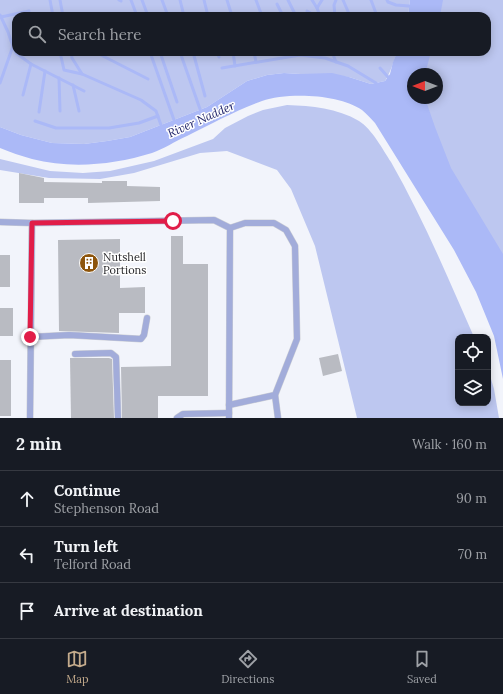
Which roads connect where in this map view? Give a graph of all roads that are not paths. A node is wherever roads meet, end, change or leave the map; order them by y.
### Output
1 (0, 222) edge
2 (32, 223) junction
3 (230, 228) junction
4 (147, 318) dead end
5 (30, 337) junction
6 (75, 354) dead end
7 (275, 395) junction
8 (230, 405) junction
9 (230, 415) edge
10 (30, 418) edge
11 (118, 418) edge
12 (177, 418) edge
13 (278, 418) edge

1 - 2 lane
2 - 3 lane
2 - 5 lane
3 - 7 lane
3 - 8 lane
4 - 5 lane
5 - 10 lane
6 - 11 lane
7 - 8 lane
7 - 13 lane
8 - 9 lane
9 - 12 lane

